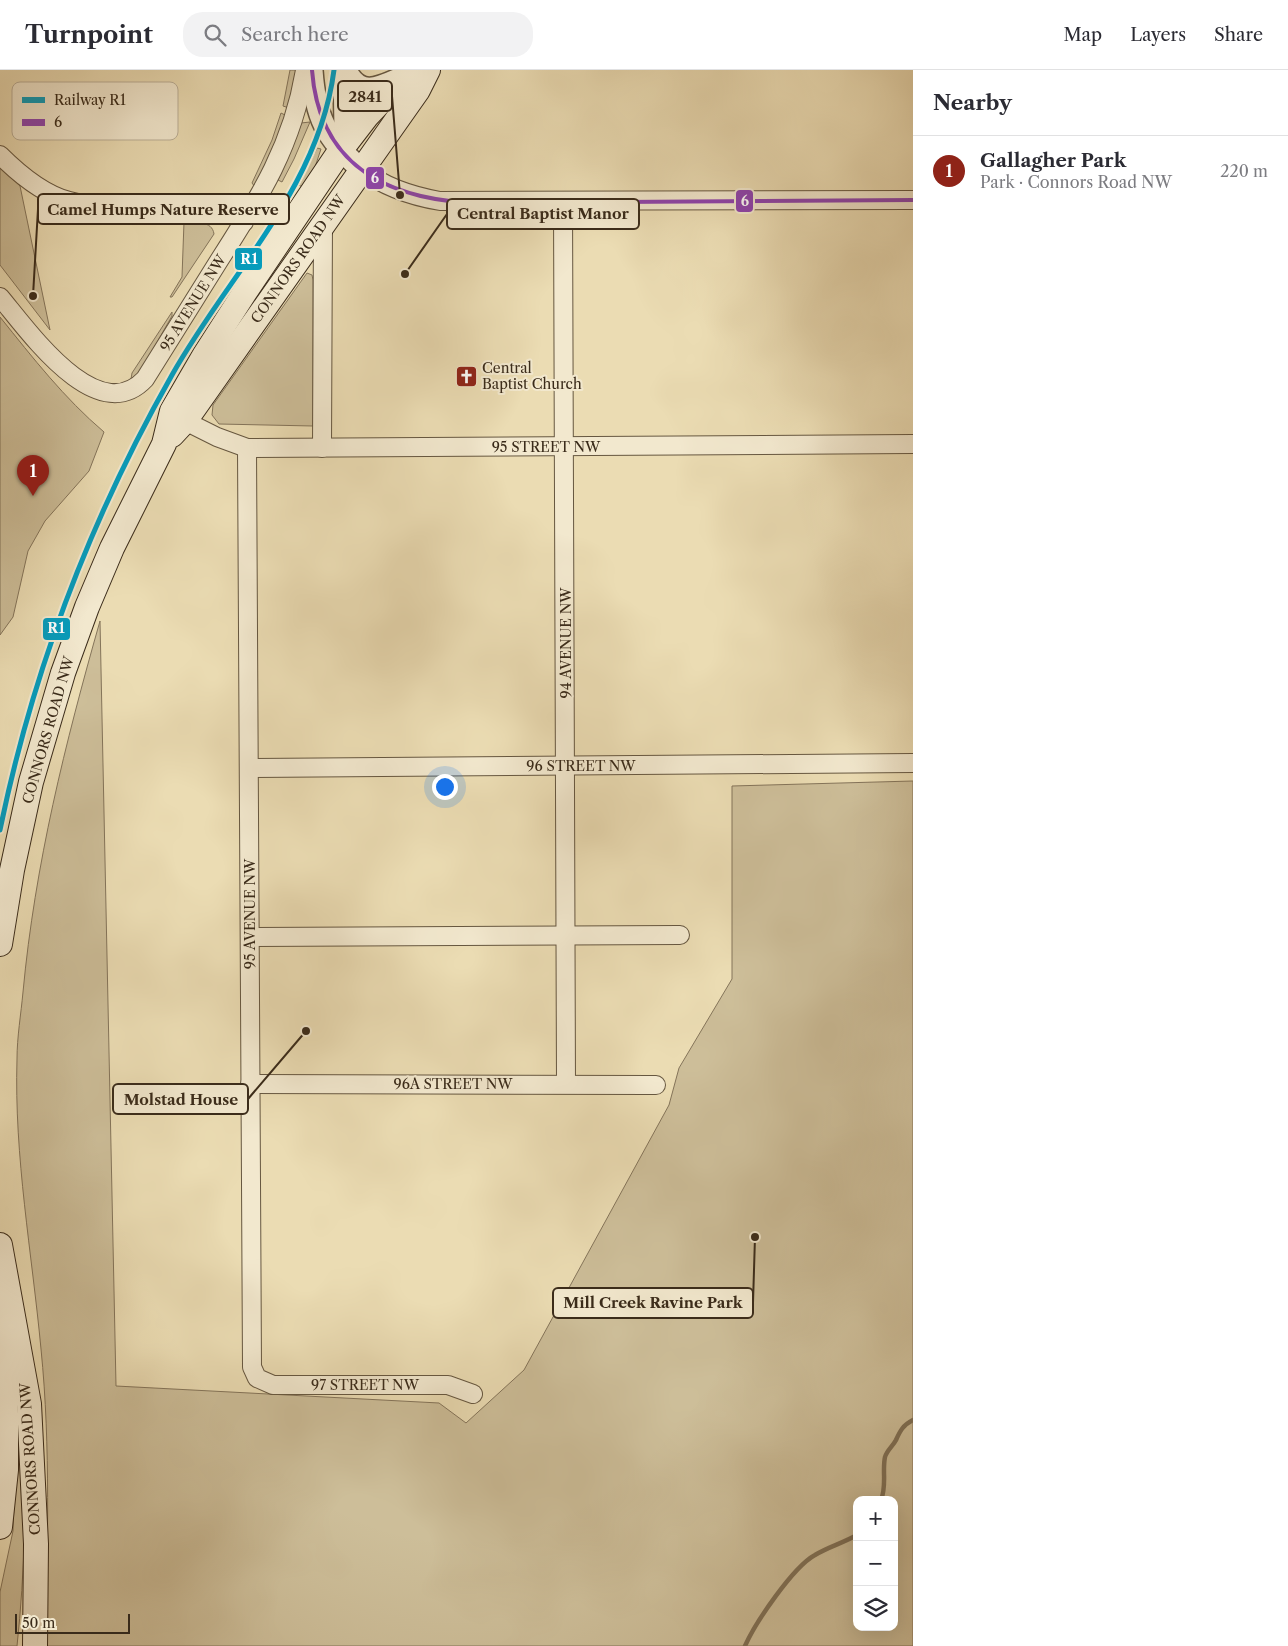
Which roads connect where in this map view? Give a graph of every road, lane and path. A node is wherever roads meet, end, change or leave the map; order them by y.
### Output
1 (305, 70) edge
2 (312, 70) edge
3 (345, 70) edge
4 (428, 70) edge
5 (411, 73) edge
6 (340, 151) junction
7 (0, 156) edge
8 (361, 169) junction
9 (913, 200) edge
10 (563, 202) junction
11 (244, 222) junction
12 (323, 223) junction
13 (0, 296) edge
14 (185, 421) junction
15 (164, 444) junction
16 (913, 444) edge
17 (565, 447) junction
18 (247, 448) junction
19 (322, 448) junction
20 (913, 763) edge
21 (566, 766) junction
22 (249, 768) junction
23 (680, 935) dead end
24 (566, 936) junction
25 (250, 937) junction
26 (0, 944) edge
27 (250, 1084) junction
28 (566, 1084) junction
29 (656, 1084) dead end
30 (0, 1245) edge
31 (0, 1323) edge
32 (257, 1378) joint
33 (473, 1394) dead end
34 (0, 1527) edge
35 (36, 1544) junction
36 (24, 1646) edge
37 (35, 1646) edge

1 - 11 street, 95 AVENUE NW
2 - 6 street
3 - 5 street
3 - 6 street
4 - 8 main road, CONNORS ROAD NW
5 - 6 main road, CONNORS ROAD NW
6 - 8 street
6 - 15 main road, CONNORS ROAD NW
7 - 11 street
8 - 10 street
8 - 12 main road, CONNORS ROAD NW
9 - 10 street
10 - 17 street, 94 AVENUE NW
11 - 13 street, 95 AVENUE NW
12 - 14 main road, CONNORS ROAD NW
12 - 19 street
14 - 15 main road, CONNORS ROAD NW
14 - 18 street, 95 STREET NW
15 - 26 main road, CONNORS ROAD NW
16 - 17 street, 95 STREET NW
17 - 19 street, 95 STREET NW
17 - 21 street, 94 AVENUE NW
18 - 19 street, 95 STREET NW
18 - 22 street, 95 AVENUE NW
20 - 21 street, 96 STREET NW
21 - 22 street, 96 STREET NW
21 - 24 street, 94 AVENUE NW
22 - 25 street, 95 AVENUE NW
23 - 24 street
24 - 25 street
24 - 28 street, 94 AVENUE NW
25 - 27 street, 95 AVENUE NW
27 - 28 street, 96A STREET NW
27 - 32 street, 95 AVENUE NW
28 - 29 street, 96A STREET NW
30 - 35 main road, CONNORS ROAD NW
31 - 34 main road, CONNORS ROAD NW
32 - 33 street, 97 STREET NW
35 - 36 main road
35 - 37 main road, CONNORS ROAD NW

